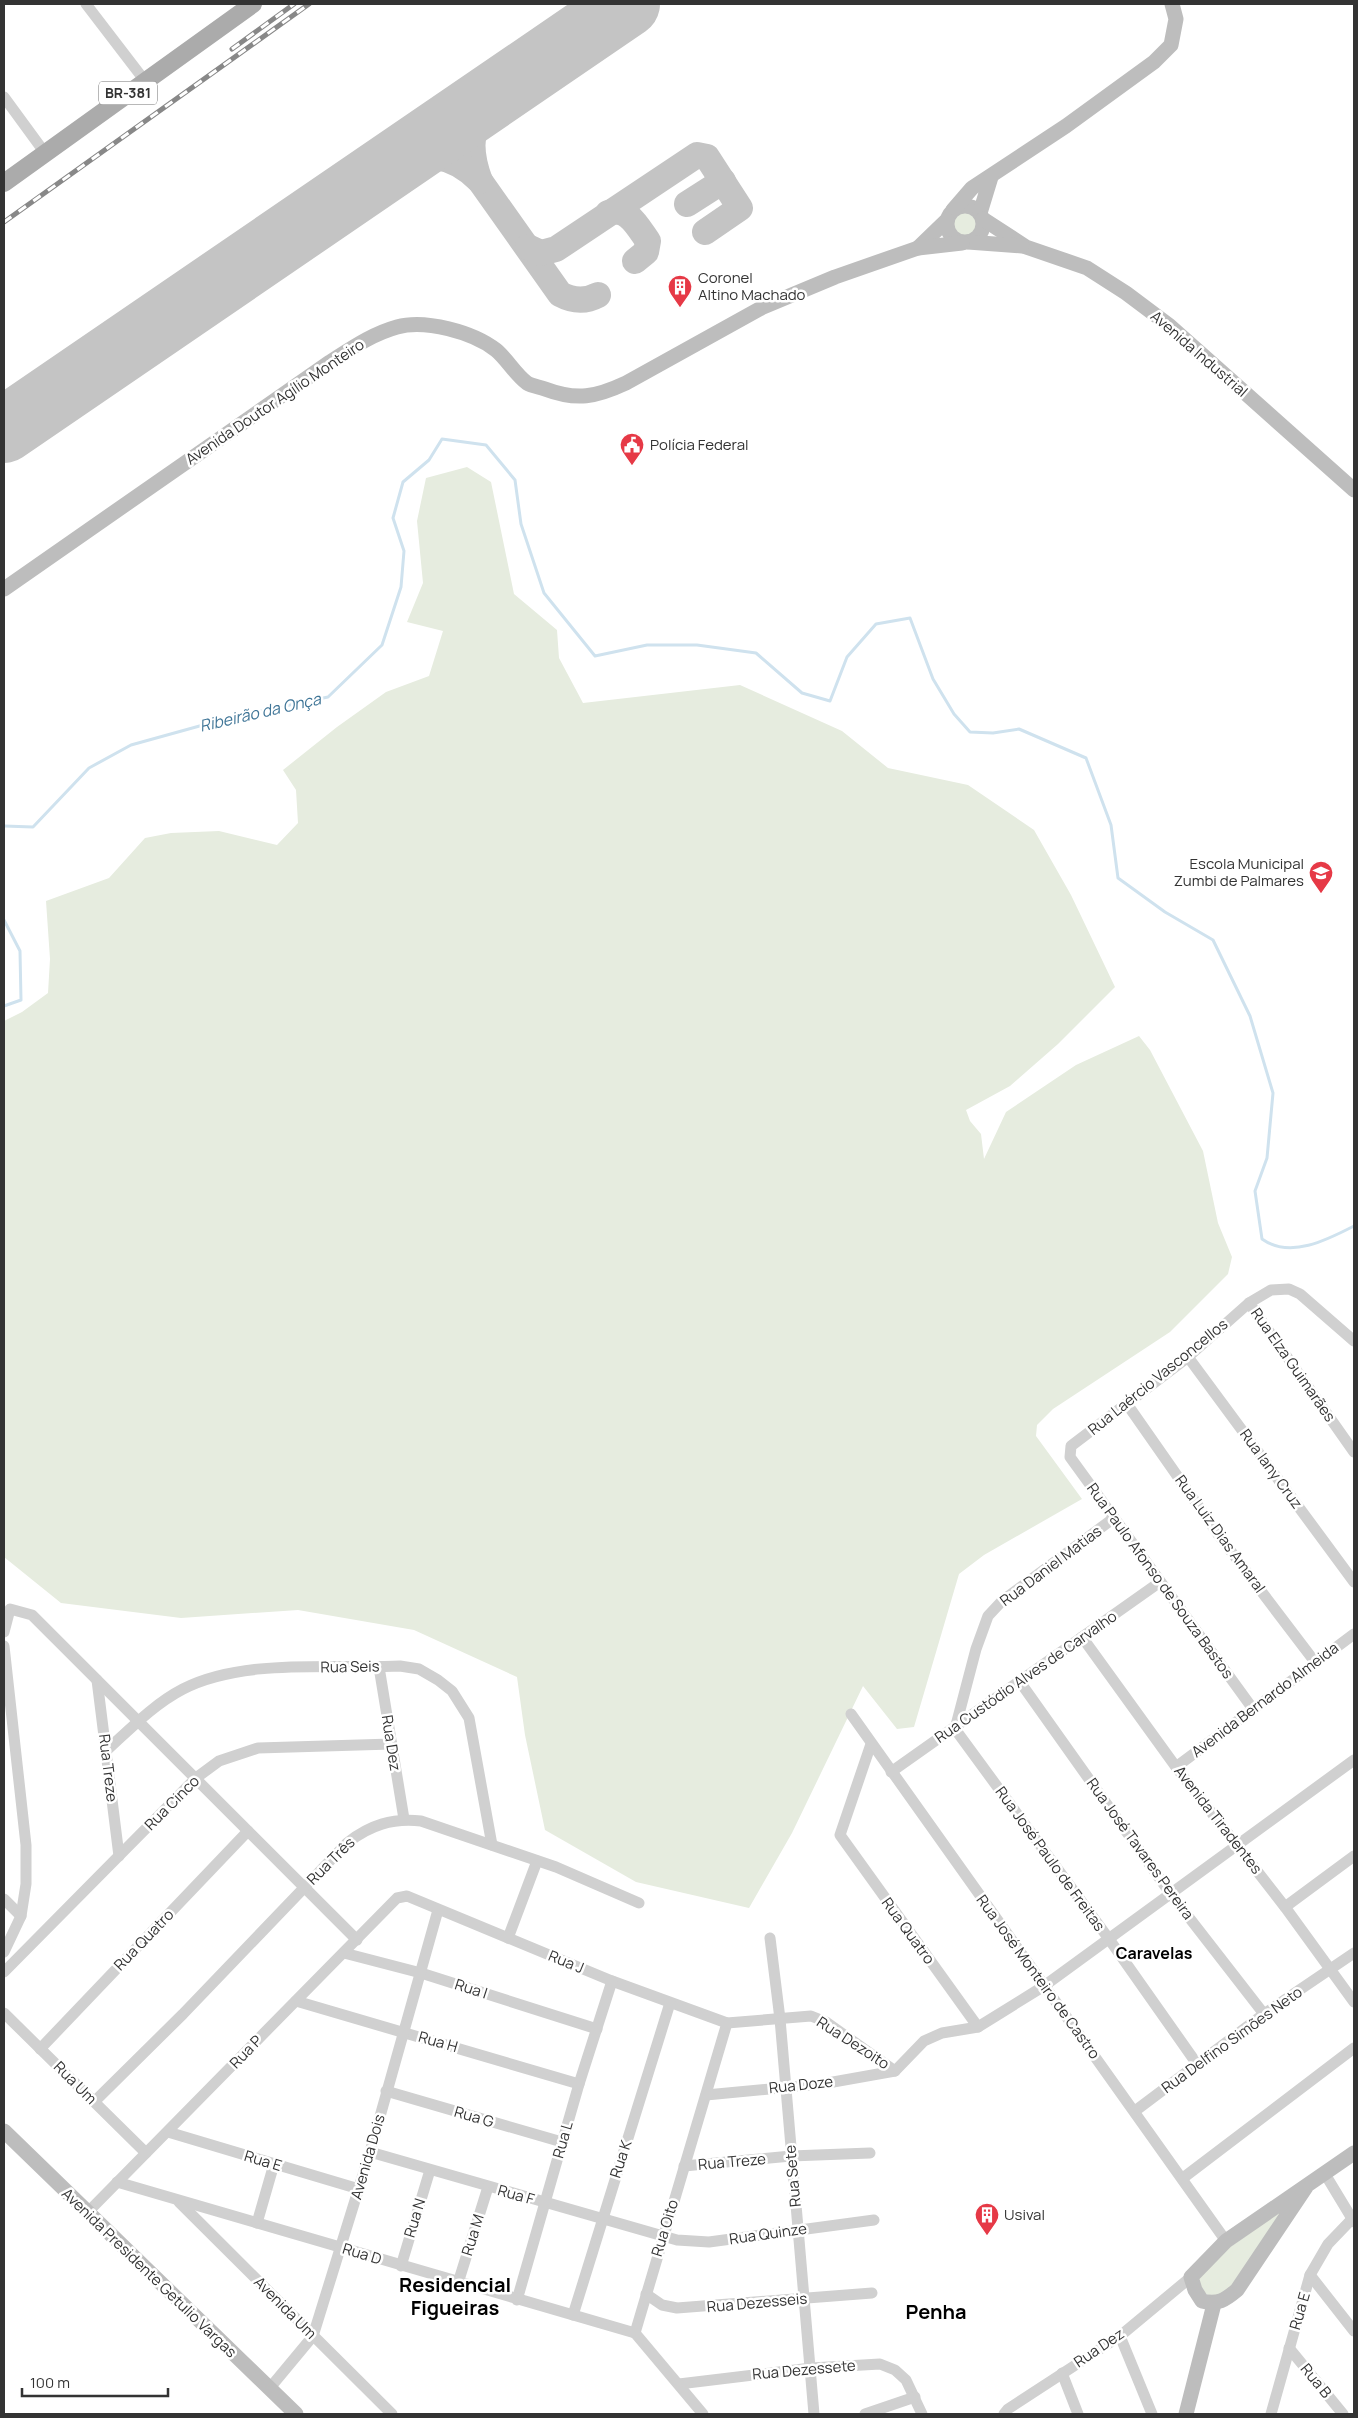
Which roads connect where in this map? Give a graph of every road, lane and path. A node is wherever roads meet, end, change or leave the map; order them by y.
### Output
1 (86, 4) edge
2 (1172, 4) edge
3 (247, 6) edge
4 (145, 81) junction
5 (4, 97) edge
6 (45, 153) junction
7 (991, 177) junction
8 (4, 183) edge
9 (950, 215) junction
10 (981, 216) junction
11 (965, 243) junction
12 (1026, 247) junction
13 (918, 248) junction
14 (1354, 490) edge
15 (4, 589) edge
16 (1248, 1304) junction
17 (1354, 1341) edge
18 (1188, 1357) junction
19 (1127, 1404) junction
20 (1070, 1452) joint
21 (1354, 1452) edge
22 (1114, 1518) junction
23 (1160, 1582) junction
24 (1354, 1582) edge
25 (4, 1632) edge
26 (1354, 1634) edge
27 (1082, 1637) junction
28 (4, 1646) edge
29 (1315, 1662) junction
30 (379, 1667) junction
31 (97, 1680) junction
32 (1020, 1682) junction
33 (1253, 1709) junction
34 (851, 1714) dead end
35 (139, 1722) junction
36 (954, 1729) junction
37 (392, 1744) junction
38 (871, 1744) junction
39 (106, 1751) junction
40 (1354, 1760) edge
41 (1176, 1767) junction
42 (891, 1772) junction
43 (196, 1778) junction
44 (404, 1819) junction
45 (248, 1831) junction
46 (492, 1845) junction
47 (1237, 1845) junction
48 (119, 1856) junction
49 (1354, 1856) edge
50 (537, 1861) junction
51 (304, 1887) junction
52 (1170, 1893) junction
53 (407, 1896) joint
54 (4, 1899) edge
55 (639, 1903) dead end
56 (1285, 1907) junction
57 (438, 1910) junction
58 (21, 1916) junction
59 (508, 1938) junction
60 (770, 1938) dead end
61 (1109, 1939) junction
62 (357, 1940) junction
63 (4, 1952) edge
64 (344, 1953) junction
65 (1354, 1953) edge
66 (1331, 1970) junction
67 (4, 1972) edge
68 (421, 1973) junction
69 (612, 1981) junction
70 (1044, 1986) junction
71 (296, 2001) junction
72 (1354, 2002) edge
73 (670, 2004) junction
74 (4, 2013) edge
75 (1264, 2014) junction
76 (780, 2019) junction
77 (727, 2023) junction
78 (978, 2027) junction
79 (597, 2029) junction
80 (403, 2032) junction
81 (1354, 2048) edge
82 (40, 2049) junction
83 (1196, 2064) junction
84 (895, 2071) junction
85 (579, 2084) junction
86 (786, 2087) junction
87 (386, 2091) junction
88 (706, 2095) junction
89 (94, 2102) junction
90 (1135, 2111) junction
91 (4, 2131) edge
92 (168, 2132) junction
93 (562, 2142) junction
94 (370, 2152) junction
95 (870, 2153) dead end
96 (1354, 2153) edge
97 (146, 2154) junction
98 (791, 2156) junction
99 (274, 2164) junction
100 (684, 2166) junction
101 (430, 2170) junction
102 (1325, 2174) junction
103 (1183, 2178) junction
104 (117, 2182) junction
105 (488, 2187) junction
106 (1306, 2187) junction
107 (359, 2189) junction
108 (178, 2200) junction
109 (544, 2203) junction
110 (87, 2214) junction
111 (602, 2218) junction
112 (874, 2220) dead end
113 (1353, 2221) edge
114 (257, 2223) junction
115 (798, 2229) junction
116 (663, 2237) junction
117 (1226, 2241) junction
118 (341, 2248) junction
119 (401, 2266) junction
120 (1310, 2275) junction
121 (1191, 2277) junction
122 (458, 2283) junction
123 (872, 2293) dead end
124 (646, 2294) junction
125 (803, 2299) junction
126 (517, 2300) junction
127 (1214, 2304) junction
128 (573, 2315) junction
129 (1354, 2331) edge
130 (635, 2333) junction
131 (313, 2336) junction
132 (1120, 2336) junction
133 (1289, 2348) junction
134 (811, 2368) junction
135 (1062, 2373) junction
136 (679, 2384) junction
137 (269, 2389) junction
138 (915, 2397) junction
139 (296, 2414) edge
140 (392, 2414) edge
141 (703, 2414) edge
142 (814, 2414) edge
143 (865, 2414) edge
144 (922, 2414) edge
145 (1004, 2414) edge
146 (1078, 2414) edge
147 (1152, 2414) edge
148 (1186, 2414) edge
149 (1271, 2414) edge
150 (1344, 2414) edge

1 - 4 street
2 - 7 street, Avenida Doutor Agílio Monteiro
3 - 4 main road, BR-381
4 - 6 main road, BR-381
5 - 6 street
6 - 8 main road, BR-381
7 - 9 street, Avenida Doutor Agílio Monteiro
7 - 10 street
9 - 10 street
9 - 11 street
9 - 13 street, Avenida Doutor Agílio Monteiro
10 - 11 street
10 - 12 street, Avenida Industrial
11 - 12 street, Avenida Industrial
11 - 13 street, Avenida Doutor Agílio Monteiro
12 - 14 street, Avenida Industrial
13 - 15 street, Avenida Doutor Agílio Monteiro
16 - 17 street, Rua Laércio Vasconcellos
16 - 18 street, Rua Laércio Vasconcellos
16 - 21 street, Rua Elza Guimarães
18 - 19 street, Rua Laércio Vasconcellos
18 - 24 street, Rua Iany Cruz
19 - 20 street, Rua Laércio Vasconcellos
19 - 29 street, Rua Luiz Dias Amaral
20 - 22 street, Rua Paulo Afonso de Souza Bastos
22 - 23 street, Rua Paulo Afonso de Souza Bastos
22 - 36 street, Rua Daniel Matias
23 - 27 street, Rua Custódio Alves de Carvalho
23 - 33 street, Rua Paulo Afonso de Souza Bastos
25 - 31 street
26 - 29 street, Avenida Bernardo Almeida
27 - 32 street, Rua Custódio Alves de Carvalho
27 - 41 street, Avenida Tiradentes
28 - 58 street
29 - 33 street, Avenida Bernardo Almeida
30 - 35 street, Rua Seis
30 - 37 street, Rua Dez
30 - 46 street, Rua Seis
31 - 35 street
31 - 39 street, Rua Treze
32 - 36 street, Rua Custódio Alves de Carvalho
32 - 52 street, Rua José Tavares Pereira
33 - 41 street, Avenida Bernardo Almeida
34 - 38 street, Rua José Monteiro de Castro
35 - 39 street, Rua Seis
35 - 43 street
36 - 42 street, Rua Custódio Alves de Carvalho
36 - 61 street, Rua José Paulo de Freitas
37 - 43 street, Rua Cinco
37 - 44 street, Rua Dez
38 - 42 street, Rua José Monteiro de Castro
38 - 78 street, Rua Quatro
39 - 48 street, Rua Treze
40 - 47 street
41 - 47 street, Avenida Tiradentes
42 - 70 street, Rua José Monteiro de Castro
43 - 45 street
43 - 48 street, Rua Cinco
44 - 46 street, Rua Três
44 - 51 street, Rua Três
45 - 51 street
45 - 82 street, Rua Quatro
46 - 50 street, Rua Três
47 - 52 street
47 - 56 street, Avenida Tiradentes
48 - 67 street, Rua Cinco
49 - 56 street
50 - 55 street, Rua Três
50 - 59 street
51 - 62 street
51 - 89 street, Rua Três
52 - 61 street
52 - 75 street, Rua José Tavares Pereira
53 - 57 street, Rua J
53 - 62 street, Rua P
54 - 58 street
56 - 66 street, Avenida Tiradentes
57 - 59 street, Rua J
57 - 68 street, Avenida Dois
58 - 63 street
59 - 69 street, Rua J
60 - 76 street, Rua Sete
61 - 70 street
61 - 83 street, Rua José Paulo de Freitas
62 - 64 street, Rua P
64 - 68 street, Rua I
64 - 71 street, Rua P
65 - 66 street, Rua Delfino Simões Neto
66 - 72 street, Avenida Tiradentes
66 - 75 street, Rua Delfino Simões Neto
68 - 79 street, Rua I
68 - 80 street, Avenida Dois
69 - 73 street, Rua J
69 - 79 street, Rua L
70 - 78 street
70 - 90 street, Rua José Monteiro de Castro
71 - 80 street, Rua H
71 - 92 street, Rua P
73 - 77 street, Rua J
73 - 111 street, Rua K
74 - 82 street, Rua Um
75 - 83 street, Rua Delfino Simões Neto
76 - 77 street
76 - 84 street, Rua Dezoito
76 - 86 street, Rua Sete
77 - 88 street, Rua Oito
78 - 84 street
79 - 85 street, Rua L
80 - 85 street, Rua H
80 - 87 street, Avenida Dois
81 - 103 street
82 - 89 street, Rua Um
83 - 90 street, Rua Delfino Simões Neto
84 - 86 street, Rua Doze
85 - 93 street, Rua L
86 - 88 street, Rua Doze
86 - 98 street, Rua Sete
87 - 93 street, Rua G
87 - 94 street, Avenida Dois
88 - 100 street, Rua Oito
89 - 97 street, Rua Um
90 - 103 street, Rua José Monteiro de Castro
91 - 110 street, Avenida Presidente Getulio Vargas
92 - 97 street, Rua P
92 - 99 street, Rua E
93 - 109 street, Rua L
94 - 101 street, Rua F
94 - 107 street, Avenida Dois
95 - 98 street, Rua Treze
96 - 102 street
97 - 104 street, Rua P
98 - 100 street, Rua Treze
98 - 115 street, Rua Sete
99 - 107 street, Rua E
99 - 114 street
100 - 116 street, Rua Oito
101 - 105 street, Rua F
101 - 119 street, Rua N
102 - 106 street
102 - 113 street
103 - 117 street, Rua José Monteiro de Castro
104 - 108 street, Rua D
104 - 110 street, Rua P
105 - 109 street, Rua F
105 - 122 street, Rua M
106 - 117 street
106 - 127 street
107 - 118 street, Avenida Dois
108 - 114 street, Rua D
108 - 131 street, Avenida Um
109 - 111 street, Rua F
109 - 126 street, Rua L
110 - 137 street, Avenida Presidente Getulio Vargas
111 - 116 street, Rua F
111 - 128 street, Rua K
112 - 115 street, Rua Quinze
113 - 120 street, Rua E
114 - 118 street, Rua D
115 - 116 street, Rua Quinze
115 - 125 street, Rua Sete
116 - 124 street, Rua Oito
117 - 121 street
118 - 119 street, Rua D
118 - 131 street, Avenida Dois
119 - 122 street, Rua D
120 - 129 street
120 - 133 street, Rua E
121 - 127 street
121 - 132 street, Rua Dez
122 - 126 street, Rua D
123 - 125 street, Rua Dezesseis
124 - 125 street, Rua Dezesseis
124 - 130 street, Rua Oito
125 - 134 street, Rua Sete
126 - 128 street, Rua D
127 - 148 street
128 - 130 street, Rua D
130 - 136 street
131 - 137 street, Avenida Dois
131 - 140 street, Avenida Um
132 - 135 street, Rua Dez
132 - 147 street
133 - 149 street, Rua E
133 - 150 street, Rua B
134 - 136 street, Rua Dezessete
134 - 138 street, Rua Dezessete
134 - 142 street, Rua Sete
135 - 145 street, Rua Dez
135 - 146 street
136 - 141 street
137 - 139 street, Avenida Presidente Getulio Vargas
138 - 143 street
138 - 144 street

